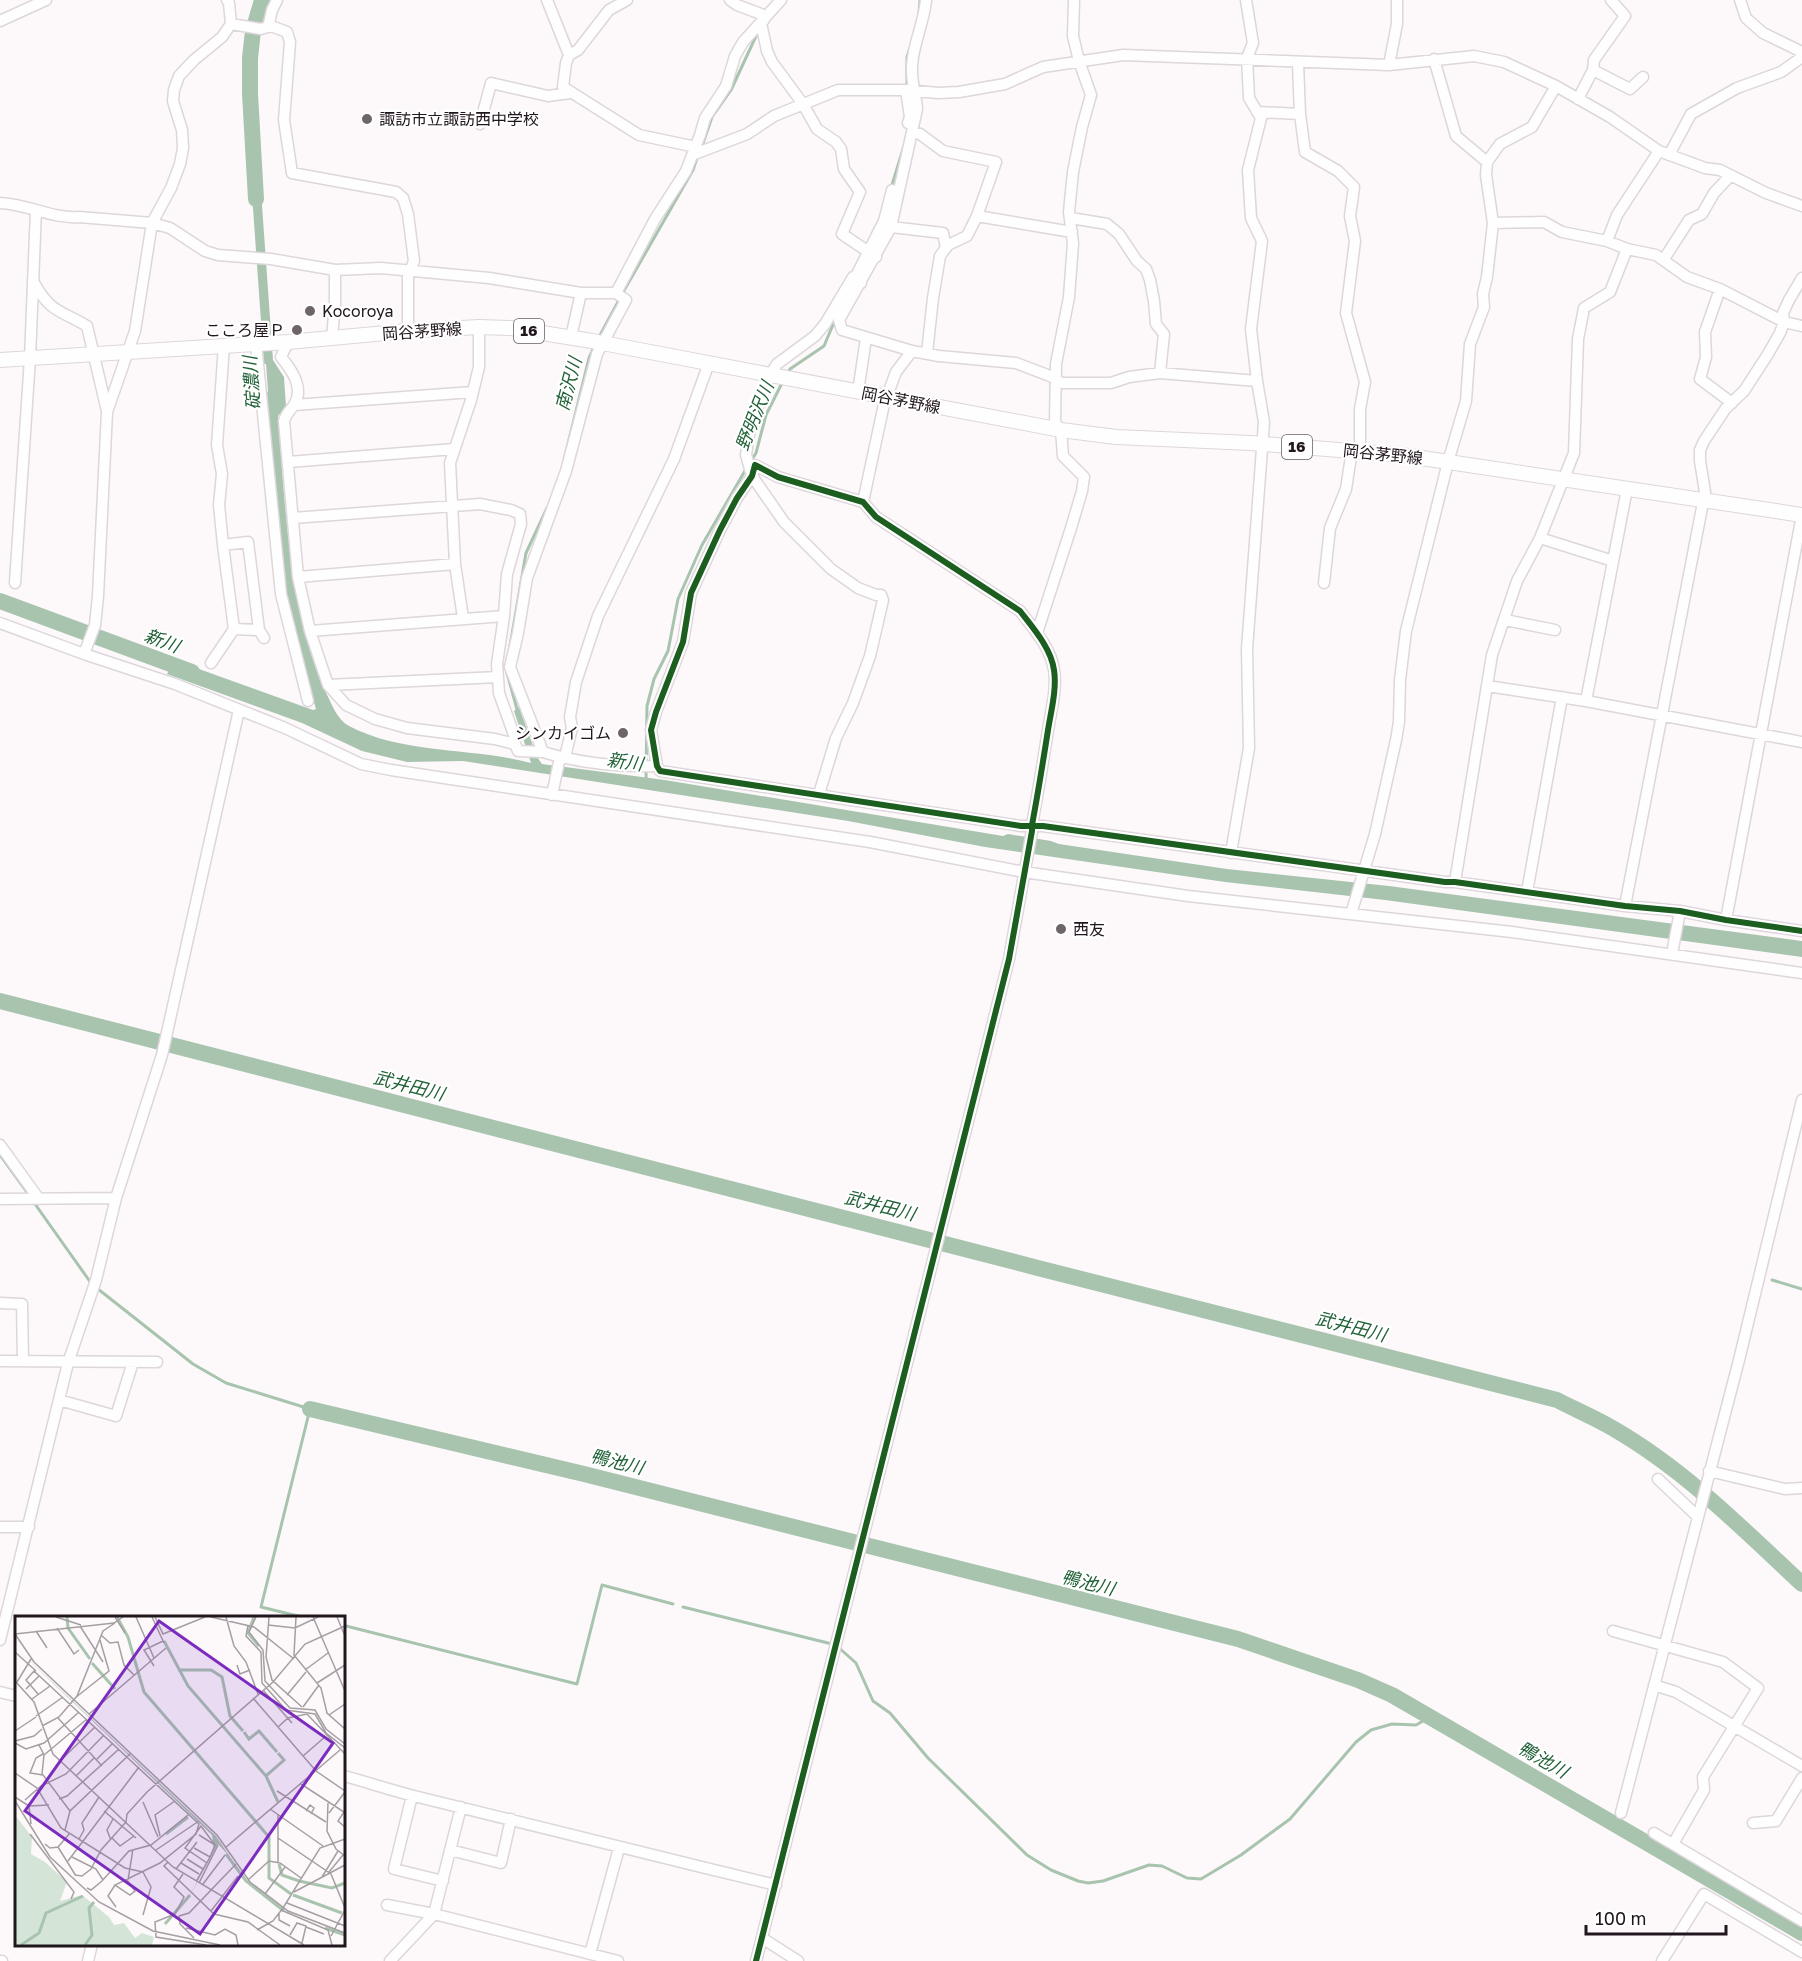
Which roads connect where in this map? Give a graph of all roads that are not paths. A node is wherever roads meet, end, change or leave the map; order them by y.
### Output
1 (46, 0) edge
2 (227, 0) edge
3 (277, 0) edge
4 (548, 0) edge
5 (627, 0) edge
6 (730, 0) edge
7 (782, 0) edge
8 (926, 0) edge
9 (1074, 0) edge
10 (1246, 0) edge
11 (1397, 0) edge
12 (1611, 0) edge
13 (1740, 0) edge
14 (0, 21) edge
15 (762, 22) junction
16 (231, 24) junction
17 (266, 27) junction
18 (1802, 52) edge
19 (569, 55) junction
20 (1802, 57) edge
21 (1247, 58) junction
22 (1434, 59) junction
23 (1079, 61) junction
24 (1298, 63) junction
25 (1389, 65) junction
26 (1593, 70) junction
27 (1643, 77) dead end
28 (1556, 86) junction
29 (911, 91) junction
30 (570, 93) junction
31 (1578, 99) junction
32 (803, 104) junction
33 (1257, 112) junction
34 (1300, 114) junction
35 (480, 124) dead end
36 (913, 132) junction
37 (694, 151) junction
38 (1664, 153) junction
39 (1487, 162) junction
40 (1730, 176) junction
41 (0, 203) edge
42 (1802, 206) edge
43 (36, 210) junction
44 (977, 216) junction
45 (1071, 218) junction
46 (152, 223) junction
47 (1492, 223) junction
48 (891, 226) junction
49 (1072, 232) junction
50 (1607, 241) junction
51 (946, 248) junction
52 (1627, 249) junction
53 (871, 254) junction
54 (1664, 259) junction
55 (335, 270) junction
56 (410, 270) junction
57 (1802, 278) edge
58 (858, 280) junction
59 (33, 281) junction
60 (1720, 289) junction
61 (581, 293) junction
62 (616, 293) junction
63 (1784, 322) junction
64 (1802, 326) edge
65 (478, 327) junction
66 (408, 331) junction
67 (571, 337) junction
68 (332, 338) junction
69 (866, 338) junction
70 (282, 343) junction
71 (258, 344) junction
72 (602, 344) junction
73 (224, 345) junction
74 (128, 351) junction
75 (912, 351) junction
76 (92, 353) junction
77 (927, 353) junction
78 (30, 358) junction
79 (0, 360) edge
80 (709, 363) junction
81 (1160, 373) junction
82 (781, 377) junction
83 (1057, 379) junction
84 (1257, 381) junction
85 (472, 392) junction
86 (858, 392) junction
87 (888, 398) junction
88 (1732, 403) junction
89 (294, 405) junction
90 (107, 412) junction
91 (1061, 430) junction
92 (1262, 445) junction
93 (454, 449) junction
94 (1356, 451) junction
95 (288, 462) junction
96 (1448, 462) junction
97 (752, 476) junction
98 (1564, 479) junction
99 (1627, 489) junction
100 (1703, 500) junction
101 (863, 502) junction
102 (451, 507) junction
103 (1802, 515) edge
104 (293, 518) junction
105 (1540, 538) junction
106 (223, 545) junction
107 (1613, 561) junction
108 (455, 564) junction
109 (298, 576) junction
110 (15, 583) dead end
111 (1324, 583) dead end
112 (504, 616) junction
113 (463, 618) junction
114 (1505, 620) junction
115 (0, 622) edge
116 (234, 629) junction
117 (1555, 630) dead end
118 (310, 631) junction
119 (1037, 633) junction
120 (84, 654) junction
121 (211, 663) dead end
122 (498, 677) junction
123 (328, 685) junction
124 (1487, 686) junction
125 (1562, 697) junction
126 (308, 701) dead end
127 (1586, 701) junction
128 (238, 710) junction
129 (1661, 716) junction
130 (1761, 734) junction
131 (1802, 742) edge
132 (514, 744) junction
133 (543, 752) junction
134 (561, 760) junction
135 (657, 766) junction
136 (553, 790) junction
137 (819, 794) junction
138 (1032, 828) junction
139 (1231, 853) junction
140 (1025, 866) junction
141 (1362, 874) junction
142 (1455, 882) junction
143 (1527, 892) junction
144 (1626, 906) junction
145 (1352, 909) junction
146 (1680, 914) junction
147 (1726, 920) junction
148 (1802, 932) edge
149 (1673, 949) junction
150 (1802, 973) edge
151 (1802, 1100) edge
152 (0, 1145) edge
153 (116, 1198) junction
154 (0, 1199) edge
155 (39, 1199) junction
156 (0, 1303) edge
157 (22, 1361) junction
158 (0, 1362) edge
159 (133, 1362) junction
160 (157, 1362) dead end
161 (68, 1363) junction
162 (59, 1400) junction
163 (1709, 1471) junction
164 (1658, 1479) dead end
165 (1802, 1488) edge
166 (1698, 1514) junction
167 (0, 1527) edge
168 (29, 1527) junction
169 (1613, 1631) dead end
170 (0, 1640) edge
171 (1664, 1647) junction
172 (1654, 1685) junction
173 (0, 1692) edge
174 (15, 1696) edge
175 (1735, 1726) junction
176 (1802, 1766) edge
177 (345, 1776) edge
178 (1802, 1778) edge
179 (412, 1796) junction
180 (461, 1807) junction
181 (1621, 1813) dead end
182 (511, 1819) junction
183 (1753, 1823) dead end
184 (1654, 1833) dead end
185 (1673, 1845) junction
186 (619, 1848) junction
187 (450, 1850) junction
188 (443, 1881) junction
189 (776, 1885) junction
190 (387, 1905) dead end
191 (434, 1914) junction
192 (1802, 1921) edge
193 (762, 1938) junction
194 (92, 1946) edge
195 (1802, 1952) edge
196 (590, 1954) junction
197 (88, 1961) edge
198 (390, 1961) edge
199 (618, 1961) edge
200 (756, 1961) edge
201 (798, 1961) edge
202 (1662, 1961) edge

1 - 14 street
2 - 16 street
3 - 17 street
4 - 19 street
5 - 19 street
6 - 15 street
7 - 15 street
8 - 29 street
9 - 23 street
10 - 21 street
11 - 25 street
12 - 26 street
13 - 18 street
15 - 32 street
15 - 37 street
16 - 17 street
16 - 46 street
17 - 56 street
19 - 30 street
20 - 38 street
21 - 23 street
21 - 24 street
21 - 33 street
22 - 25 street
22 - 28 street
22 - 39 street
23 - 29 street
23 - 45 street
24 - 25 street
24 - 34 street
26 - 27 street
26 - 31 street
28 - 31 street
28 - 39 street
29 - 32 street
29 - 36 street
29 - 53 street
30 - 35 street
30 - 37 street
31 - 38 street
32 - 37 street
32 - 53 street
33 - 34 street
33 - 84 street
34 - 94 street
36 - 44 street
36 - 48 street
37 - 62 street
38 - 40 street
38 - 50 street
39 - 47 street
40 - 42 street
40 - 54 street
41 - 43 street
43 - 46 street
43 - 59 street
44 - 49 street
44 - 51 street
45 - 49 street
45 - 81 street
46 - 55 street
46 - 74 street
47 - 50 street
47 - 96 street
48 - 51 street
48 - 53 street
49 - 83 street
50 - 52 street
51 - 77 street
52 - 54 street
52 - 98 street
53 - 58 street
54 - 60 street
55 - 56 street
55 - 68 street
56 - 61 street
56 - 66 street
57 - 63 street
58 - 69 street
58 - 82 street
59 - 76 street
59 - 78 street
60 - 63 street
60 - 88 street
61 - 62 street
61 - 67 street
62 - 72 street
63 - 64 street
63 - 88 street
65 - 66 main road, 岡谷茅野線 / 16
65 - 67 main road, 岡谷茅野線 / 16
65 - 85 street
66 - 68 main road, 岡谷茅野線 / 16
67 - 72 main road, 岡谷茅野線 / 16
68 - 70 main road, 岡谷茅野線 / 16
69 - 75 street
69 - 86 street
70 - 71 main road, 岡谷茅野線 / 16
70 - 89 street
71 - 73 main road, 岡谷茅野線 / 16
71 - 126 street
72 - 80 main road, 岡谷茅野線 / 16
72 - 133 street
73 - 74 main road, 岡谷茅野線 / 16
73 - 106 street
74 - 76 main road, 岡谷茅野線 / 16
74 - 90 street
75 - 77 street
75 - 87 street
76 - 78 main road, 岡谷茅野線 / 16
76 - 90 street
77 - 83 street
78 - 79 main road, 岡谷茅野線 / 16
78 - 110 street
80 - 82 main road, 岡谷茅野線 / 16
80 - 134 street
81 - 83 street
81 - 84 street
82 - 86 main road, 岡谷茅野線 / 16
82 - 97 street
83 - 91 street
84 - 92 street
85 - 89 street
85 - 93 street
86 - 87 main road, 岡谷茅野線 / 16
87 - 91 main road, 岡谷茅野線 / 16
87 - 101 street
88 - 100 street
89 - 95 street
90 - 120 street
91 - 92 main road, 岡谷茅野線 / 16
91 - 119 street
92 - 94 main road, 岡谷茅野線 / 16
92 - 139 street
93 - 95 street
93 - 102 street
94 - 96 main road, 岡谷茅野線 / 16
94 - 111 street
95 - 104 street
96 - 98 main road, 岡谷茅野線 / 16
96 - 141 street
97 - 101 street
97 - 135 street
97 - 137 street
98 - 99 main road, 岡谷茅野線 / 16
98 - 105 street
99 - 100 main road, 岡谷茅野線 / 16
99 - 107 street
100 - 103 main road, 岡谷茅野線 / 16
100 - 129 street
101 - 119 street
102 - 104 street
102 - 108 street
102 - 112 street
103 - 130 street
104 - 109 street
105 - 107 street
105 - 114 street
106 - 116 street
106 - 116 street
107 - 127 street
108 - 109 street
108 - 113 street
109 - 118 street
112 - 113 street
112 - 122 street
113 - 118 street
114 - 117 street
114 - 124 street
115 - 120 street
116 - 121 street
118 - 123 street
119 - 138 street
120 - 128 street
122 - 123 street
122 - 132 street
123 - 132 street
124 - 125 street
124 - 142 street
125 - 127 street
125 - 143 street
127 - 129 street
128 - 136 street
128 - 153 street
129 - 130 street
129 - 144 street
130 - 131 street
130 - 147 street
132 - 133 street
133 - 134 street
134 - 135 street
134 - 136 street
135 - 137 street
136 - 140 street
137 - 138 street
138 - 139 street
138 - 140 street
139 - 141 street
140 - 145 street
140 - 189 street
141 - 142 street
141 - 145 street
142 - 143 street
143 - 144 street
144 - 146 street
145 - 149 street
146 - 147 street
146 - 149 street
147 - 148 street
149 - 150 street
151 - 163 street
152 - 155 street
153 - 155 street
153 - 161 street
154 - 155 street
156 - 157 street
157 - 158 street
157 - 161 street
159 - 160 street
159 - 161 street
159 - 162 street
161 - 162 street
162 - 168 street
163 - 165 street
163 - 166 street
164 - 166 street
166 - 171 street
167 - 168 street
168 - 170 street
169 - 171 street
171 - 172 street
171 - 175 street
172 - 175 street
172 - 181 street
173 - 174 street
175 - 176 street
175 - 185 street
177 - 179 street
178 - 183 street
179 - 180 street
179 - 188 street
180 - 182 street
180 - 187 street
182 - 186 street
182 - 187 street
184 - 185 street
185 - 192 street
186 - 189 street
186 - 196 street
187 - 188 street
188 - 191 street
189 - 193 street
190 - 191 street
191 - 196 street
191 - 198 street
193 - 200 street
193 - 201 street
194 - 197 street
195 - 202 street
196 - 199 street

